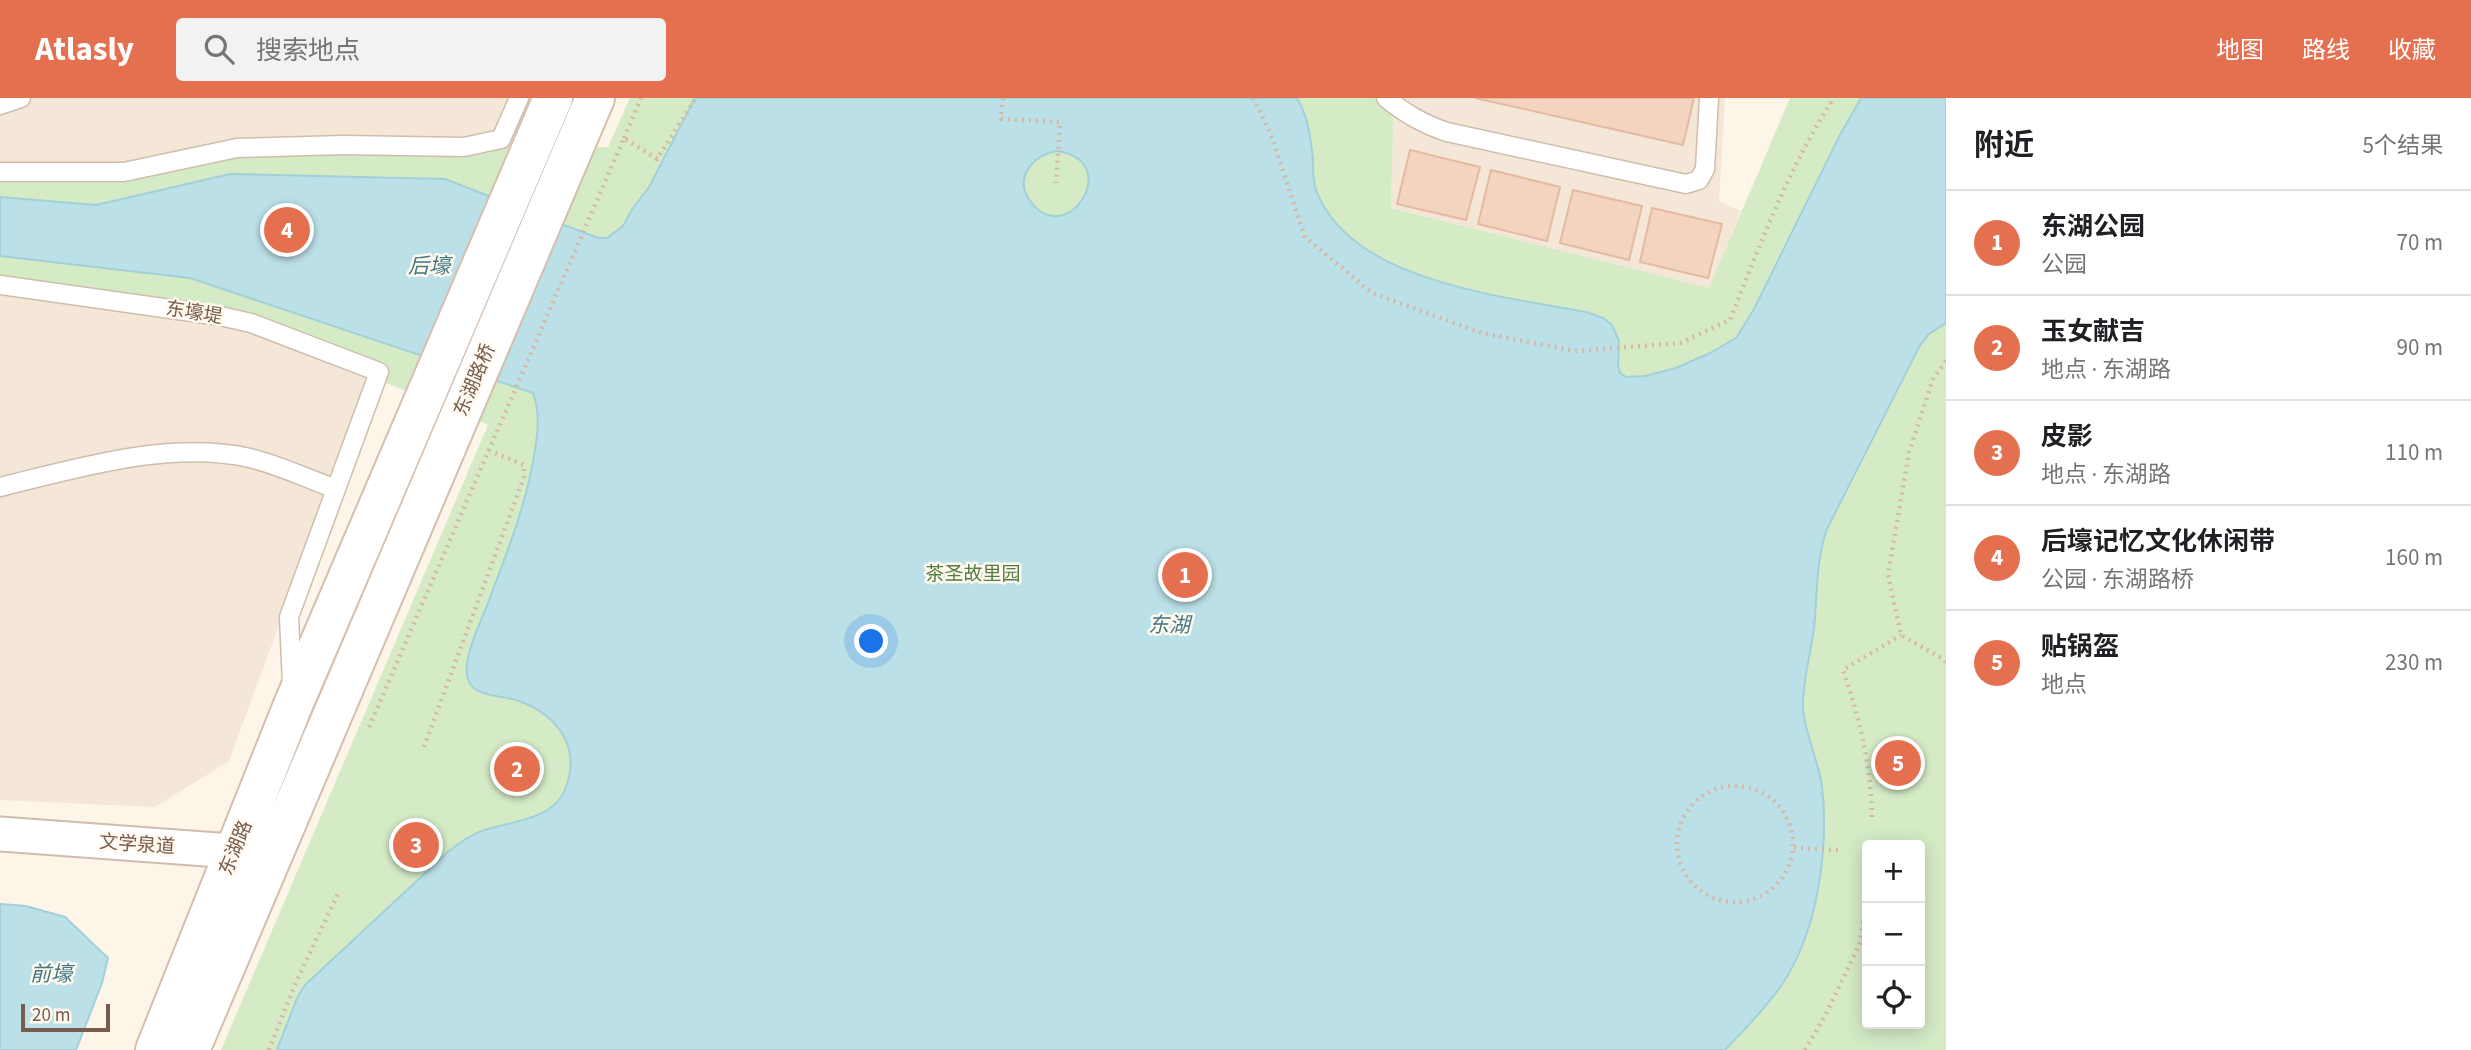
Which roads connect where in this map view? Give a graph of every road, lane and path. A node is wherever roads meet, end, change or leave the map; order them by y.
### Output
1 (21, 98) edge
2 (519, 98) edge
3 (553, 98) edge
4 (595, 98) edge
5 (641, 98) edge
6 (696, 98) edge
7 (1003, 98) edge
8 (1253, 98) edge
9 (1386, 98) edge
10 (1709, 98) edge
11 (1834, 98) edge
12 (0, 105) edge
13 (624, 138) junction
14 (0, 172) edge
15 (1056, 183) dead end
16 (0, 285) edge
17 (1946, 361) edge
18 (490, 451) junction
19 (0, 487) edge
20 (336, 489) junction
21 (1901, 635) junction
22 (318, 646) joint
23 (354, 662) joint
24 (1946, 662) edge
25 (293, 705) junction
26 (369, 727) dead end
27 (424, 747) dead end
28 (1871, 817) dead end
29 (0, 834) edge
30 (1794, 848) junction
31 (1839, 850) dead end
32 (234, 852) junction
33 (274, 854) junction
34 (339, 892) dead end
35 (1866, 903) edge
36 (155, 1050) edge
37 (190, 1050) edge
38 (269, 1050) edge
39 (1805, 1050) edge

1 - 12 lane
2 - 14 lane
3 - 22 main road, 东湖路桥
4 - 23 main road, 东湖路桥
5 - 13 path
6 - 13 path
7 - 15 path
8 - 11 path
9 - 10 lane
13 - 18 path
16 - 20 lane, 东壕堤
17 - 21 path
18 - 26 path
18 - 27 path
19 - 20 lane
20 - 25 lane
21 - 24 path
21 - 28 path
22 - 25 main road, 东湖路
23 - 33 main road, 东湖路
25 - 32 main road, 东湖路
29 - 32 street, 文学泉道
30 - 30 path
30 - 31 path
32 - 33 street, 文学泉道
32 - 36 main road, 东湖路
33 - 37 main road, 东湖路
34 - 38 path
35 - 39 path

